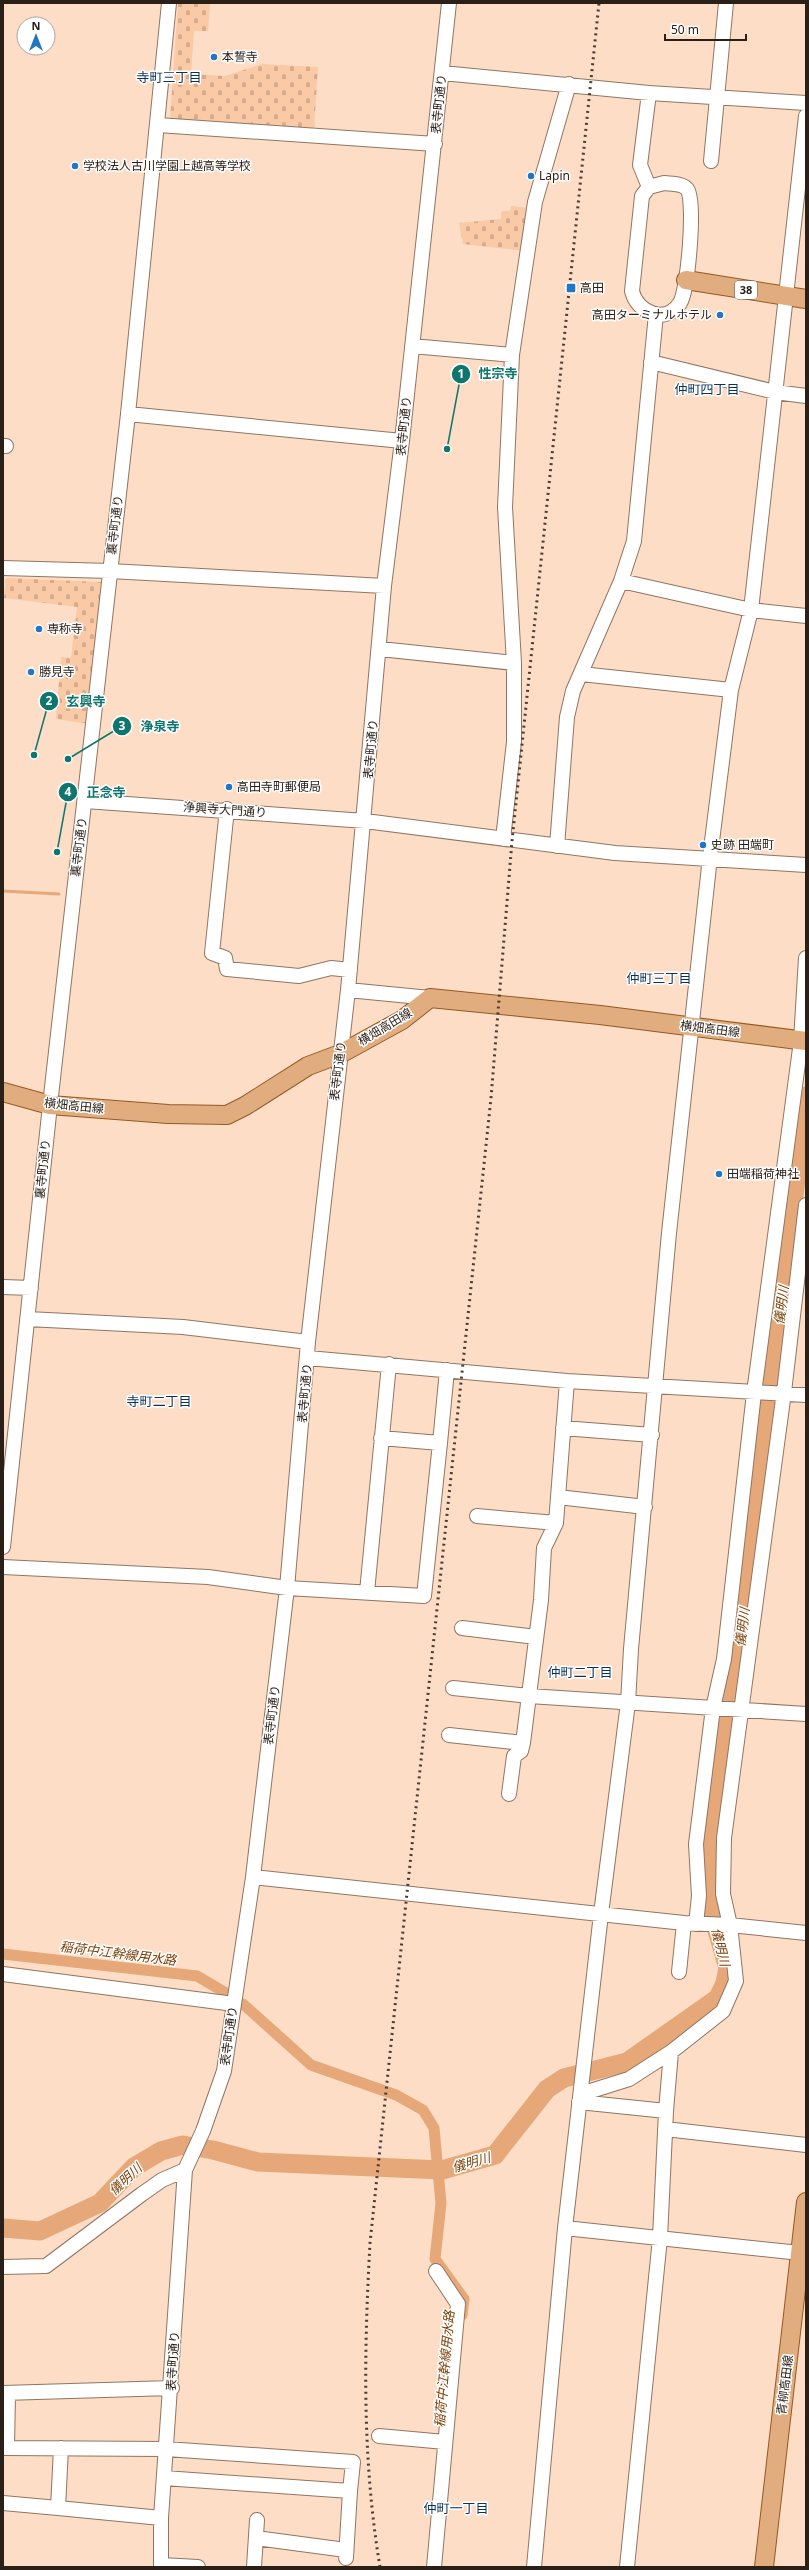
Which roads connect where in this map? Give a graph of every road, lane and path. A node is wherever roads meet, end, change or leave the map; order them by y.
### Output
1 (168, 3) edge
2 (449, 3) edge
3 (726, 3) edge
4 (442, 73) junction
5 (569, 84) junction
6 (649, 93) junction
7 (717, 97) junction
8 (806, 103) edge
9 (806, 116) edge
10 (158, 125) junction
11 (435, 144) junction
12 (711, 161) dead end
13 (648, 187) junction
14 (800, 212) edge
15 (686, 280) junction
16 (786, 297) junction
17 (806, 299) edge
18 (656, 314) junction
19 (412, 346) junction
20 (512, 355) junction
21 (651, 362) junction
22 (775, 392) junction
23 (806, 396) edge
24 (128, 414) junction
25 (402, 441) junction
26 (3, 568) edge
27 (110, 571) junction
28 (621, 581) junction
29 (384, 586) junction
30 (751, 610) junction
31 (806, 616) edge
32 (380, 649) junction
33 (514, 663) junction
34 (581, 674) junction
35 (731, 690) junction
36 (85, 801) junction
37 (227, 809) junction
38 (365, 821) junction
39 (502, 839) junction
40 (557, 846) junction
41 (710, 857) junction
42 (806, 865) edge
43 (806, 958) edge
44 (350, 970) junction
45 (348, 990) junction
46 (430, 998) junction
47 (692, 1026) junction
48 (804, 1041) edge
49 (340, 1054) junction
50 (3, 1092) edge
51 (50, 1105) junction
52 (806, 1205) edge
53 (3, 1287) edge
54 (31, 1288) junction
55 (28, 1319) junction
56 (308, 1342) junction
57 (308, 1358) junction
58 (389, 1364) junction
59 (447, 1370) junction
60 (567, 1381) junction
61 (655, 1386) junction
62 (784, 1392) junction
63 (754, 1393) junction
64 (806, 1395) edge
65 (563, 1428) junction
66 (652, 1435) junction
67 (381, 1438) junction
68 (440, 1443) junction
69 (558, 1497) junction
70 (645, 1507) junction
71 (477, 1516) dead end
72 (556, 1523) junction
73 (3, 1547) edge
74 (3, 1568) edge
75 (287, 1588) junction
76 (367, 1592) junction
77 (462, 1628) dead end
78 (536, 1637) junction
79 (453, 1688) dead end
80 (529, 1696) junction
81 (628, 1703) junction
82 (715, 1709) junction
83 (741, 1710) junction
84 (806, 1714) edge
85 (449, 1735) dead end
86 (523, 1743) junction
87 (509, 1794) dead end
88 (253, 1877) junction
89 (601, 1914) junction
90 (694, 1923) junction
91 (727, 1925) junction
92 (806, 1933) edge
93 (679, 1972) dead end
94 (3, 1974) edge
95 (234, 2004) junction
96 (671, 2052) junction
97 (580, 2098) junction
98 (666, 2111) junction
99 (665, 2129) junction
100 (806, 2145) edge
101 (185, 2170) junction
102 (806, 2202) edge
103 (565, 2228) junction
104 (660, 2238) junction
105 (800, 2253) junction
106 (3, 2267) edge
107 (436, 2271) dead end
108 (800, 2310) edge
109 (172, 2388) junction
110 (6, 2393) edge
111 (379, 2436) dead end
112 (444, 2442) junction
113 (5, 2448) edge
114 (62, 2448) junction
115 (166, 2449) junction
116 (164, 2478) junction
117 (350, 2491) junction
118 (3, 2503) edge
119 (58, 2508) junction
120 (161, 2518) junction
121 (257, 2520) dead end
122 (256, 2538) junction
123 (161, 2566) edge
124 (198, 2567) edge
125 (254, 2567) edge
126 (434, 2567) edge
127 (534, 2567) edge
128 (627, 2567) edge
129 (764, 2567) edge

1 - 10 street, 裏寺町通り
2 - 4 street, 表寺町通り
3 - 7 street
4 - 5 street
4 - 11 street, 表寺町通り
5 - 6 street
5 - 20 street
6 - 7 street
6 - 13 street
7 - 8 street
7 - 12 street
9 - 14 street
10 - 11 street
10 - 24 street, 裏寺町通り
11 - 19 street, 表寺町通り
13 - 15 street
13 - 18 street
14 - 16 street
15 - 16 main road, 38
15 - 18 street
16 - 17 main road, 38
16 - 22 street
18 - 21 street
19 - 20 street
19 - 25 street, 表寺町通り
20 - 33 street
21 - 22 street
21 - 28 street
22 - 23 street
22 - 30 street
24 - 25 street
24 - 27 street, 裏寺町通り
25 - 29 street, 表寺町通り
26 - 27 street
27 - 29 street
27 - 36 street, 裏寺町通り
28 - 30 street
28 - 34 street
29 - 32 street, 表寺町通り
30 - 31 street
30 - 35 street
32 - 33 street
32 - 38 street, 表寺町通り
33 - 39 street
34 - 35 street
34 - 40 street
35 - 41 street
36 - 37 street, 浄興寺大門通り
36 - 51 street, 裏寺町通り
37 - 38 street, 浄興寺大門通り
37 - 44 street
38 - 39 street, 浄興寺大門通り
38 - 44 street, 表寺町通り
39 - 40 street, 浄興寺大門通り
40 - 41 street, 浄興寺大門通り
41 - 42 street, 浄興寺大門通り
41 - 47 street
43 - 48 street
44 - 45 street, 表寺町通り
45 - 46 street
45 - 49 street, 表寺町通り
46 - 47 main road, 横畑高田線
46 - 49 main road, 横畑高田線
47 - 48 main road, 横畑高田線
47 - 61 street
48 - 63 street
49 - 51 main road, 横畑高田線
49 - 56 street, 表寺町通り
50 - 51 main road, 横畑高田線
51 - 54 street, 裏寺町通り
52 - 62 street
53 - 54 street
54 - 55 street, 裏寺町通り
55 - 56 street
55 - 73 street, 裏寺町通り
56 - 57 street, 表寺町通り
57 - 58 street
57 - 75 street, 表寺町通り
58 - 59 street
58 - 67 street
59 - 60 street
59 - 68 street
60 - 61 street
60 - 65 street
61 - 63 street
61 - 66 street
62 - 63 street
62 - 64 street
62 - 83 street
63 - 82 street
65 - 66 street
65 - 69 street
66 - 70 street
67 - 68 street
67 - 76 street
68 - 76 street
69 - 70 street
69 - 72 street
70 - 81 street
71 - 72 street
72 - 78 street
74 - 75 street
75 - 76 street
75 - 88 street, 表寺町通り
77 - 78 street
78 - 80 street
79 - 80 street
80 - 81 street
80 - 86 street
81 - 82 street
81 - 89 street
82 - 83 street
82 - 90 street
83 - 84 street
83 - 91 street
85 - 86 street
86 - 87 street
88 - 89 street
88 - 95 street, 表寺町通り
89 - 90 street
89 - 97 street
90 - 91 street
90 - 93 street
91 - 92 street
91 - 96 street
94 - 95 street
95 - 101 street, 表寺町通り
96 - 97 street
96 - 98 street
97 - 98 street
97 - 103 street
98 - 99 street
99 - 100 street
99 - 104 street
101 - 106 street
101 - 109 street, 表寺町通り
102 - 105 main road, 青柳高田線
103 - 104 street
103 - 127 street
104 - 105 street
104 - 128 street
105 - 108 main road, 青柳高田線
107 - 112 street
108 - 129 main road, 青柳高田線
109 - 110 street
109 - 115 street, 表寺町通り
110 - 113 street
111 - 112 street
112 - 126 street
113 - 114 street
114 - 115 street
114 - 119 street
115 - 116 street, 表寺町通り
115 - 117 street
116 - 117 street
116 - 120 street, 表寺町通り
117 - 122 street
118 - 119 street
119 - 120 street
120 - 123 street, 表寺町通り
121 - 122 street
122 - 125 street
123 - 124 street

